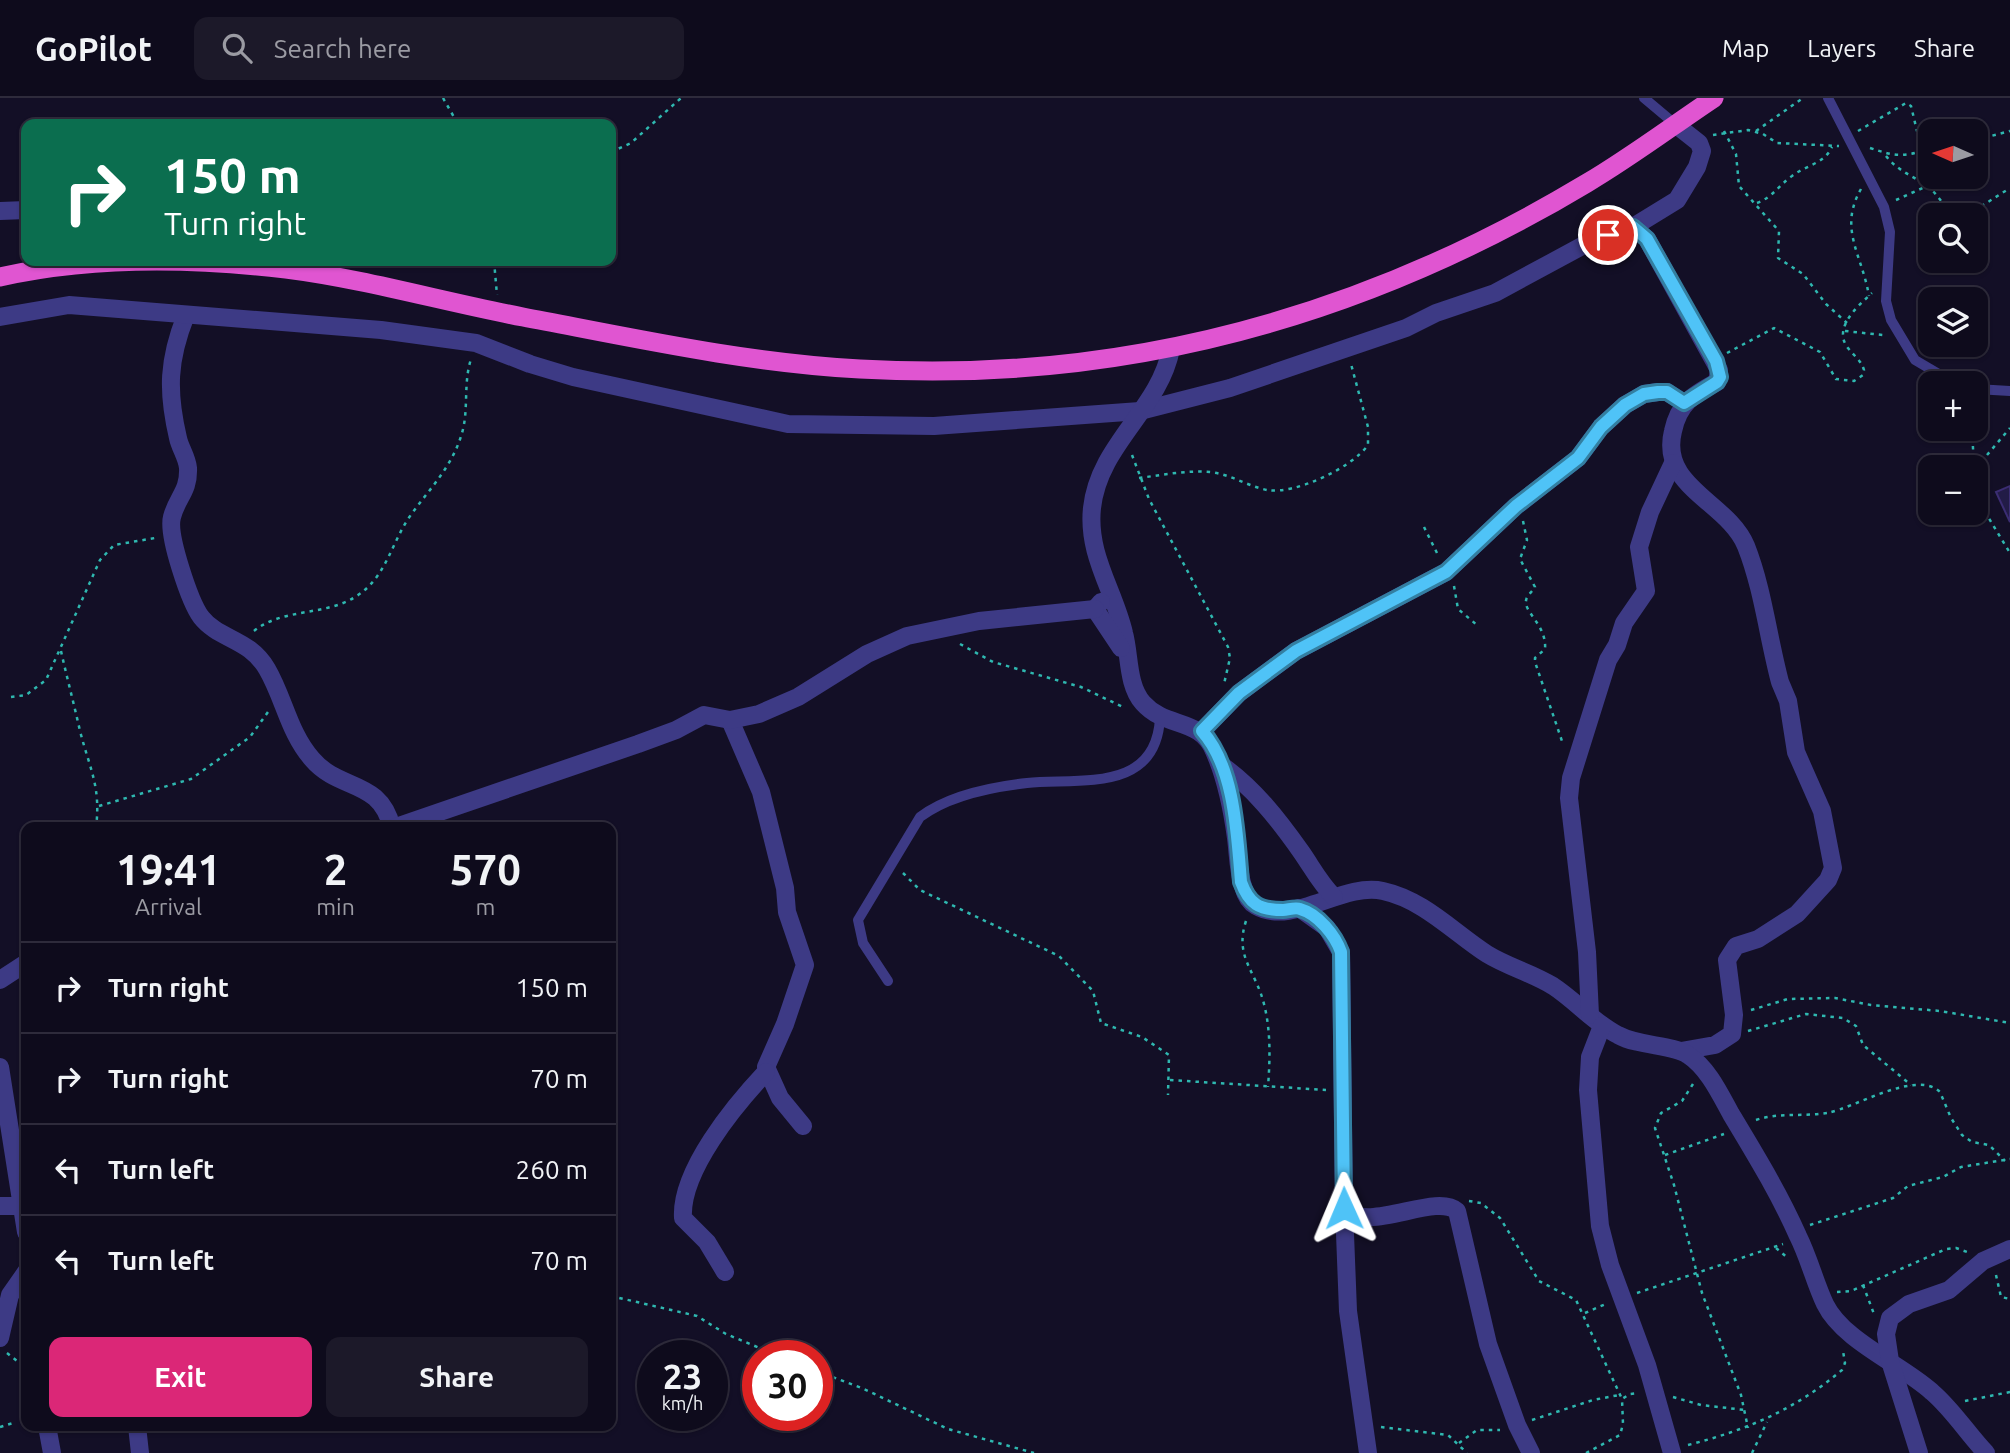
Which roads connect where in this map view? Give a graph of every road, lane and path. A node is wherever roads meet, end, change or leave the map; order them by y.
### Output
1 (443, 98) edge
2 (681, 98) edge
3 (1644, 98) edge
4 (1714, 98) edge
5 (1803, 98) edge
6 (1828, 98) edge
7 (455, 119) edge
8 (1675, 124) junction
9 (1724, 131) junction
10 (1756, 131) junction
11 (2010, 131) edge
12 (1918, 132) edge
13 (1988, 137) edge
14 (1849, 142) junction
15 (1699, 143) junction
16 (1832, 146) junction
17 (616, 150) edge
18 (1918, 152) edge
19 (1886, 156) junction
20 (1868, 177) junction
21 (1918, 182) edge
22 (2010, 188) edge
23 (1921, 189) edge
24 (1930, 189) edge
25 (1756, 203) junction
26 (1884, 206) junction
27 (21, 210) edge
28 (0, 211) edge
29 (1633, 227) junction
30 (68, 266) edge
31 (246, 266) edge
32 (494, 266) edge
33 (0, 277) edge
34 (1886, 279) junction
35 (1869, 296) junction
36 (498, 312) junction
37 (186, 314) junction
38 (0, 317) edge
39 (1847, 323) junction
40 (1843, 331) junction
41 (476, 342) junction
42 (1902, 342) junction
43 (1346, 347) junction
44 (1171, 349) junction
45 (1716, 361) junction
46 (1933, 371) edge
47 (1988, 390) edge
48 (2010, 391) edge
49 (1684, 403) junction
50 (1140, 411) junction
51 (2010, 428) edge
52 (1127, 430) junction
53 (1986, 455) edge
54 (1673, 463) junction
55 (1139, 478) junction
56 (1516, 506) junction
57 (1988, 517) edge
58 (1424, 527) dead end
59 (171, 532) junction
60 (2010, 553) edge
61 (1446, 572) junction
62 (1106, 587) junction
63 (1095, 609) junction
64 (1478, 625) dead end
65 (937, 628) junction
66 (241, 642) junction
67 (61, 649) junction
68 (1129, 659) junction
69 (1223, 686) dead end
70 (278, 692) junction
71 (11, 697) dead end
72 (1156, 716) junction
73 (730, 720) junction
74 (1194, 728) junction
75 (1158, 737) junction
76 (1564, 746) dead end
77 (1220, 764) junction
78 (99, 806) junction
79 (97, 822) edge
80 (390, 822) edge
81 (410, 822) edge
82 (895, 858) junction
83 (1334, 897) junction
84 (1253, 905) junction
85 (1299, 908) junction
86 (21, 966) edge
87 (0, 980) edge
88 (888, 981) dead end
89 (1734, 1015) junction
90 (1596, 1021) junction
91 (2010, 1023) edge
92 (1732, 1034) junction
93 (1681, 1051) junction
94 (0, 1067) edge
95 (1703, 1069) junction
96 (766, 1072) junction
97 (1170, 1080) junction
98 (1910, 1085) junction
99 (1268, 1087) junction
100 (1343, 1091) junction
101 (1168, 1096) dead end
102 (803, 1126) dead end
103 (1740, 1128) junction
104 (1665, 1155) junction
105 (2010, 1159) edge
106 (2005, 1161) junction
107 (21, 1189) edge
108 (0, 1206) edge
109 (21, 1206) edge
110 (1452, 1206) junction
111 (1344, 1208) junction
112 (1797, 1234) junction
113 (2010, 1249) edge
114 (1983, 1261) junction
115 (725, 1272) dead end
116 (1695, 1274) junction
117 (21, 1279) edge
118 (1818, 1285) junction
119 (616, 1297) edge
120 (1620, 1298) junction
121 (2010, 1299) edge
122 (1583, 1313) junction
123 (1838, 1323) junction
124 (0, 1338) edge
125 (742, 1341) edge
126 (0, 1349) edge
127 (1890, 1361) junction
128 (21, 1364) edge
129 (833, 1377) edge
130 (2010, 1392) edge
131 (1619, 1395) junction
132 (1657, 1395) junction
133 (1622, 1399) junction
134 (1951, 1409) junction
135 (1745, 1410) junction
136 (1362, 1420) junction
137 (1768, 1420) junction
138 (13, 1423) dead end
139 (1517, 1425) junction
140 (0, 1427) edge
141 (1748, 1428) junction
142 (48, 1431) edge
143 (138, 1431) edge
144 (1459, 1443) junction
145 (1672, 1451) edge
146 (52, 1453) edge
147 (140, 1453) edge
148 (1034, 1453) edge
149 (1368, 1453) edge
150 (1467, 1453) edge
151 (1531, 1453) edge
152 (1586, 1453) edge
153 (1752, 1453) edge
154 (1919, 1453) edge
155 (1986, 1453) edge

1 - 7 path
2 - 17 path
3 - 8 lane
4 - 8 highway
5 - 10 path
6 - 14 lane
8 - 15 street
8 - 44 highway
9 - 10 path
9 - 15 path
9 - 25 path
10 - 16 path
11 - 13 path
12 - 14 path
14 - 16 path
14 - 19 path
14 - 20 lane
15 - 29 street
16 - 25 path
18 - 19 path
19 - 21 path
20 - 26 lane
20 - 35 path
22 - 24 path
23 - 26 path
25 - 39 path
26 - 34 lane
27 - 28 street
29 - 43 street
29 - 45 street
30 - 33 highway
31 - 36 highway
32 - 36 path
34 - 35 path
34 - 42 lane
35 - 39 path
36 - 44 highway
37 - 38 street
37 - 41 street
37 - 59 street
39 - 40 path
40 - 42 path
40 - 45 path
41 - 50 street
41 - 66 path
42 - 46 lane
43 - 50 street
43 - 55 path
44 - 50 street
45 - 49 street
47 - 48 lane
49 - 54 street
49 - 56 street
50 - 52 street
51 - 53 path
52 - 55 path
52 - 62 street
54 - 89 street
54 - 90 street
55 - 69 path
56 - 61 street
56 - 76 path
57 - 60 path
58 - 61 path
59 - 66 street
59 - 67 path
61 - 64 path
61 - 74 street
62 - 63 street
62 - 68 street
63 - 65 street
63 - 68 street
65 - 72 path
65 - 73 street
66 - 70 street
67 - 71 path
67 - 78 path
68 - 72 street
70 - 78 path
70 - 80 street
72 - 74 street
72 - 75 lane
73 - 81 street
73 - 96 street
74 - 75 lane
74 - 77 street
75 - 82 lane
77 - 83 street
77 - 84 street
78 - 79 path
82 - 88 lane
82 - 97 path
83 - 85 street
83 - 90 street
84 - 85 street
84 - 99 path
85 - 100 street
86 - 87 street
89 - 91 path
89 - 92 street
90 - 93 street
90 - 120 street
92 - 93 street
92 - 98 path
93 - 95 street
94 - 107 street
95 - 103 street
95 - 104 path
96 - 102 street
96 - 115 street
97 - 99 path
97 - 101 path
98 - 103 path
98 - 106 path
99 - 100 path
100 - 111 street
103 - 104 path
103 - 112 street
104 - 116 path
105 - 106 path
106 - 112 path
108 - 109 street
110 - 111 street
110 - 122 path
110 - 139 street
111 - 136 street
112 - 116 path
112 - 118 street
113 - 114 street
114 - 118 path
114 - 121 path
114 - 127 street
116 - 120 path
116 - 135 path
117 - 124 street
118 - 123 street
119 - 125 path
120 - 122 path
120 - 132 street
122 - 131 path
123 - 127 street
123 - 137 path
126 - 128 path
127 - 134 street
127 - 154 street
129 - 148 path
130 - 134 path
131 - 133 path
131 - 139 path
132 - 133 path
132 - 135 path
132 - 145 street
133 - 152 path
134 - 155 street
135 - 141 path
136 - 144 path
136 - 149 street
137 - 141 path
137 - 153 path
138 - 140 path
139 - 144 path
139 - 151 street
141 - 145 path
142 - 146 street
143 - 147 street
144 - 150 path

